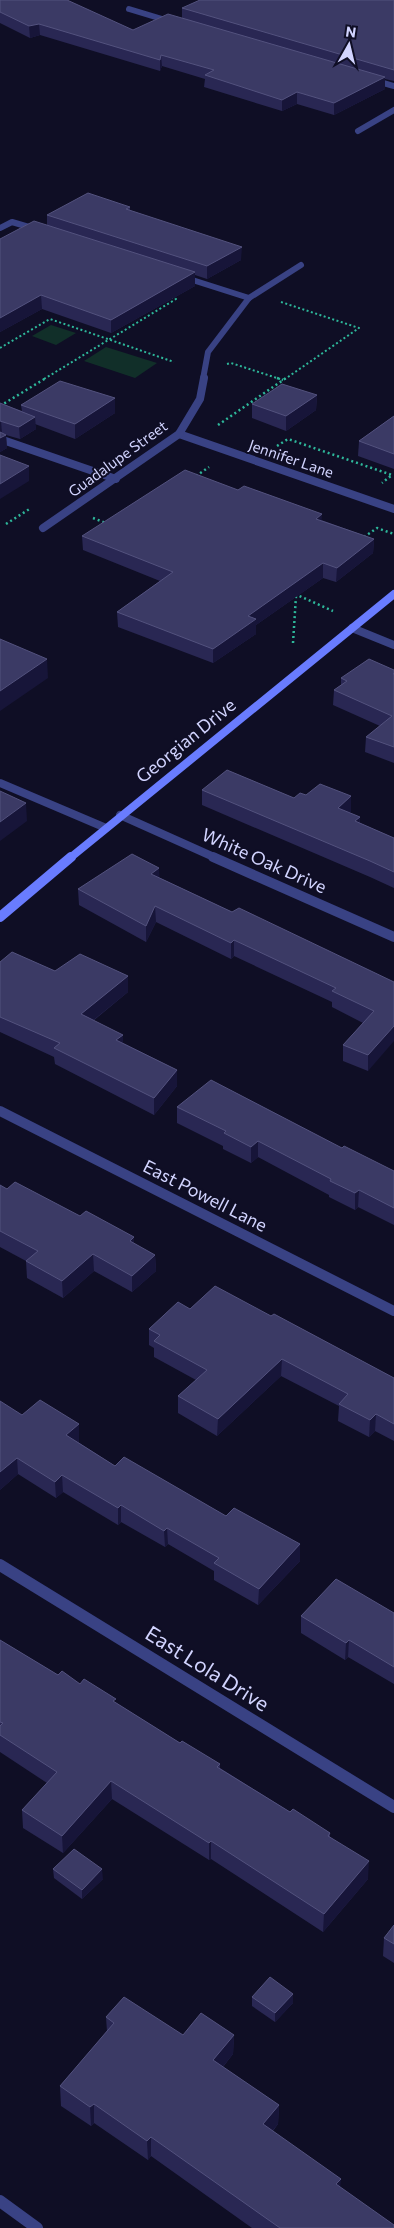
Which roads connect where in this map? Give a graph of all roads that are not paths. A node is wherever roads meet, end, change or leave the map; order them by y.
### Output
1 (129, 9) dead end
2 (176, 23) edge
3 (366, 78) edge
4 (394, 86) edge
5 (394, 110) edge
6 (358, 131) dead end
7 (0, 228) edge
8 (50, 234) edge
9 (301, 265) dead end
10 (173, 273) edge
11 (249, 298) junction
12 (178, 434) junction
13 (0, 439) edge
14 (116, 479) junction
15 (394, 509) edge
16 (43, 528) dead end
17 (394, 594) edge
18 (352, 628) junction
19 (394, 644) edge
20 (0, 783) edge
21 (120, 815) junction
22 (106, 828) junction
23 (0, 917) edge
24 (394, 937) edge
25 (0, 1111) edge
26 (394, 1312) edge
27 (0, 1565) edge
28 (394, 1807) edge
29 (0, 2201) edge
30 (37, 2228) edge

1 - 2 street
3 - 4 street
5 - 6 street
7 - 8 street
9 - 11 street, Guadalupe Street
10 - 11 street
11 - 12 street, Guadalupe Street
12 - 14 street, Guadalupe Street
12 - 15 street, Jennifer Lane
13 - 14 street
14 - 16 street, Guadalupe Street
17 - 18 street, Georgian Drive
18 - 19 street
18 - 21 street, Georgian Drive
20 - 22 street
21 - 22 street, Georgian Drive
21 - 24 street, White Oak Drive
22 - 23 street, Georgian Drive
25 - 26 street, East Powell Lane
27 - 28 street, East Lola Drive
29 - 30 street

